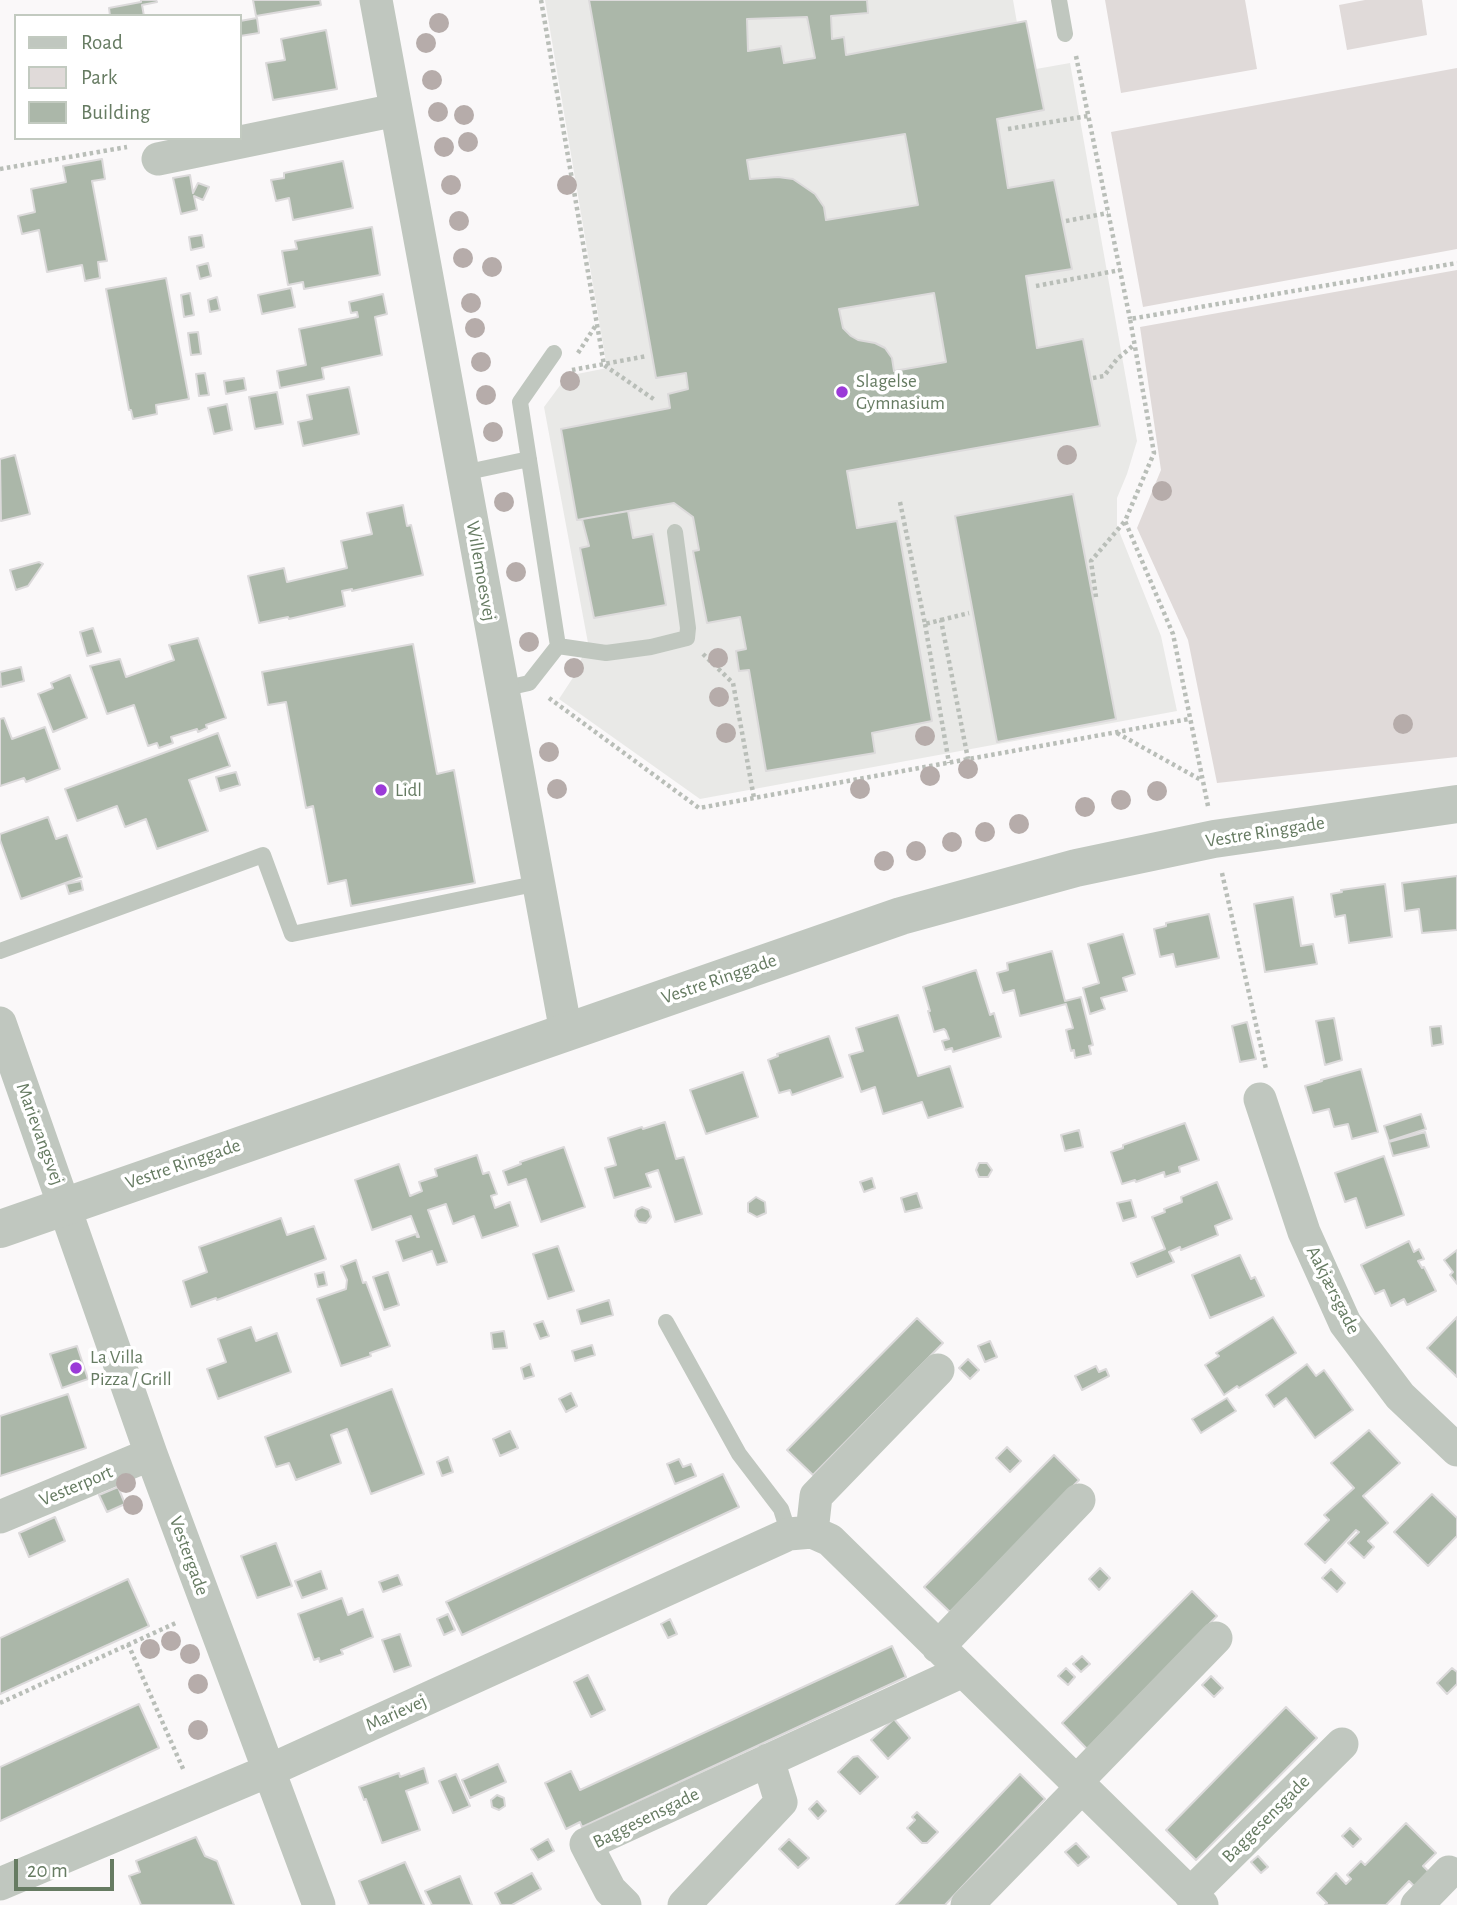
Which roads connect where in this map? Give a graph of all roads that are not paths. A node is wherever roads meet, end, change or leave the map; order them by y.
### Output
1 (376, 0) edge
2 (1059, 0) edge
3 (1065, 34) road end
4 (396, 110) junction
5 (158, 159) road end
6 (554, 353) dead end
7 (529, 459) junction
8 (463, 473) junction
9 (674, 532) dead end
10 (558, 646) junction
11 (515, 686) junction
12 (1457, 804) edge
13 (539, 883) junction
14 (0, 951) edge
15 (0, 1023) edge
16 (566, 1032) junction
17 (1260, 1099) road end
18 (65, 1205) junction
19 (0, 1229) edge
20 (666, 1322) dead end
21 (938, 1370) dead end
22 (1457, 1450) edge
23 (151, 1454) junction
24 (1079, 1500) dead end
25 (0, 1517) edge
26 (801, 1533) junction
27 (1216, 1638) dead end
28 (938, 1647) junction
29 (963, 1671) junction
30 (1342, 1744) dead end
31 (768, 1760) junction
32 (268, 1771) junction
33 (1079, 1784) junction
34 (1449, 1872) dead end
35 (0, 1884) edge
36 (1196, 1899) edge
37 (319, 1905) edge
38 (625, 1905) edge
39 (684, 1905) edge
40 (967, 1905) edge
41 (1416, 1905) edge

1 - 4 street, Willemoesvej
2 - 3 lane
4 - 5 street
4 - 8 street, Willemoesvej
6 - 7 lane
7 - 8 lane
7 - 10 lane
8 - 11 street, Willemoesvej
9 - 10 lane
10 - 11 lane
11 - 13 street, Willemoesvej
12 - 16 street, Vestre Ringgade
13 - 14 lane
13 - 16 street, Willemoesvej
15 - 18 street, Marievangsvej
16 - 18 street, Vestre Ringgade
17 - 22 street, Aakjærsgade
18 - 19 street, Vestre Ringgade
18 - 23 street, Vestergade
20 - 26 lane
21 - 26 street
23 - 25 street, Vesterport
23 - 32 street, Vestergade
24 - 28 street
26 - 28 street, Baggesensgade
26 - 32 street, Marievej
27 - 33 street
28 - 29 street, Baggesensgade
29 - 31 street, Baggesensgade
29 - 33 street, Baggesensgade
30 - 36 street, Baggesensgade
31 - 38 street, Baggesensgade
31 - 39 street
32 - 35 street, Marievej
32 - 37 street, Vestergade
33 - 36 street, Baggesensgade
33 - 40 street
34 - 41 street

